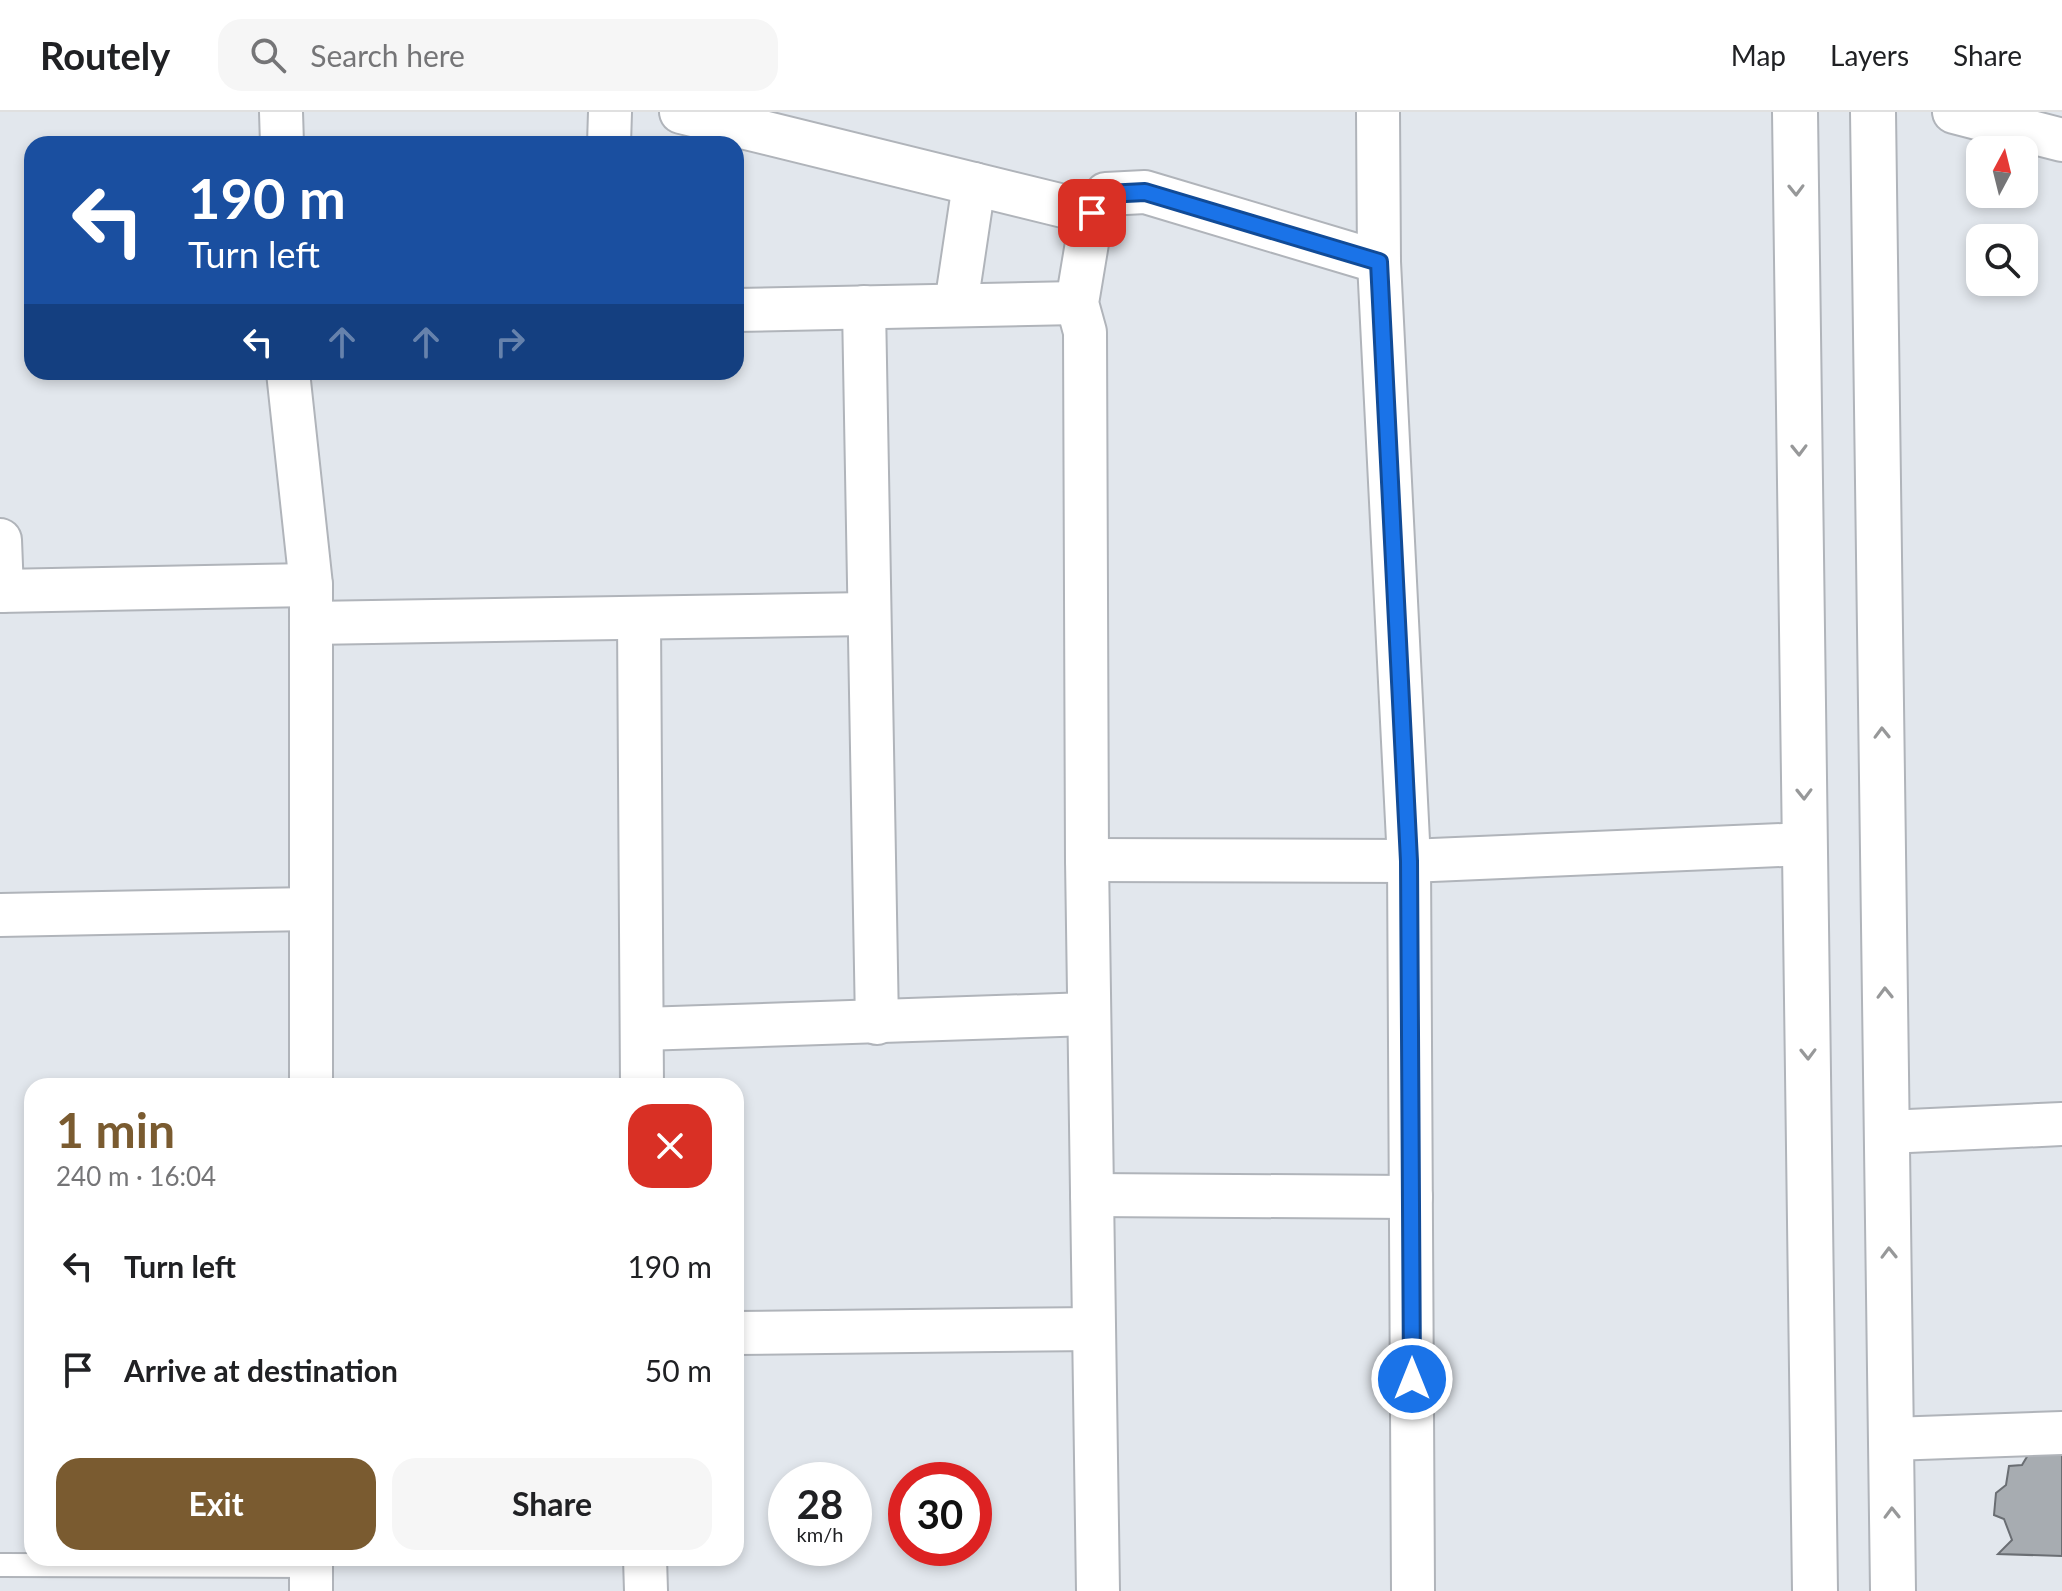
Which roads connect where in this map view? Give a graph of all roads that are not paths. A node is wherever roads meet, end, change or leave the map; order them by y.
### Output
1 (281, 112) edge
2 (610, 112) edge
3 (681, 112) edge
4 (1378, 112) edge
5 (1795, 112) edge
6 (1873, 112) edge
7 (1954, 112) edge
8 (282, 136) edge
9 (609, 136) edge
10 (2062, 140) edge
11 (974, 184) junction
12 (1092, 213) junction
13 (1379, 262) junction
14 (1077, 303) junction
15 (956, 305) junction
16 (864, 307) junction
17 (744, 310) edge
18 (289, 380) edge
19 (0, 540) edge
20 (1, 591) edge
21 (311, 604) junction
22 (867, 614) junction
23 (639, 619) junction
24 (1805, 844) junction
25 (1087, 860) junction
26 (1409, 861) junction
27 (311, 909) junction
28 (0, 915) edge
29 (1089, 1014) junction
30 (877, 1023) junction
31 (642, 1029) junction
32 (311, 1078) edge
33 (642, 1078) edge
34 (2062, 1124) edge
35 (1887, 1132) junction
36 (1092, 1195) junction
37 (1411, 1197) junction
38 (1094, 1329) junction
39 (744, 1333) edge
40 (2062, 1433) edge
41 (1891, 1439) junction
42 (0, 1565) edge
43 (24, 1566) edge
44 (44, 1566) edge
45 (645, 1566) edge
46 (311, 1572) edge
47 (646, 1591) edge
48 (1098, 1591) edge
49 (1413, 1591) edge
50 (1815, 1591) edge
51 (1893, 1591) edge

1 - 8 street
2 - 9 street
3 - 11 street
4 - 13 street
5 -> 24 street
35 -> 6 street
7 - 10 street
11 - 12 street
11 - 15 street
12 - 13 street
12 - 14 street
13 - 26 street
14 - 15 street
14 - 25 street
15 - 16 street
16 - 17 street
16 - 22 street
18 - 21 street
19 - 20 street
20 - 21 street
21 - 23 street
21 - 27 street
22 - 23 street
22 - 30 street
23 - 31 street
24 - 26 street
24 -> 50 street
25 - 26 street
25 - 29 street
26 - 37 street
27 - 28 street
27 - 32 street
29 - 30 street
29 - 36 street
30 - 31 street
31 - 33 street
34 - 35 street
41 -> 35 street
36 - 37 street
36 - 38 street
37 - 49 street
38 - 39 street
38 - 48 street
40 - 41 street
51 -> 41 street
42 - 43 lane
44 - 46 lane
45 - 47 street

